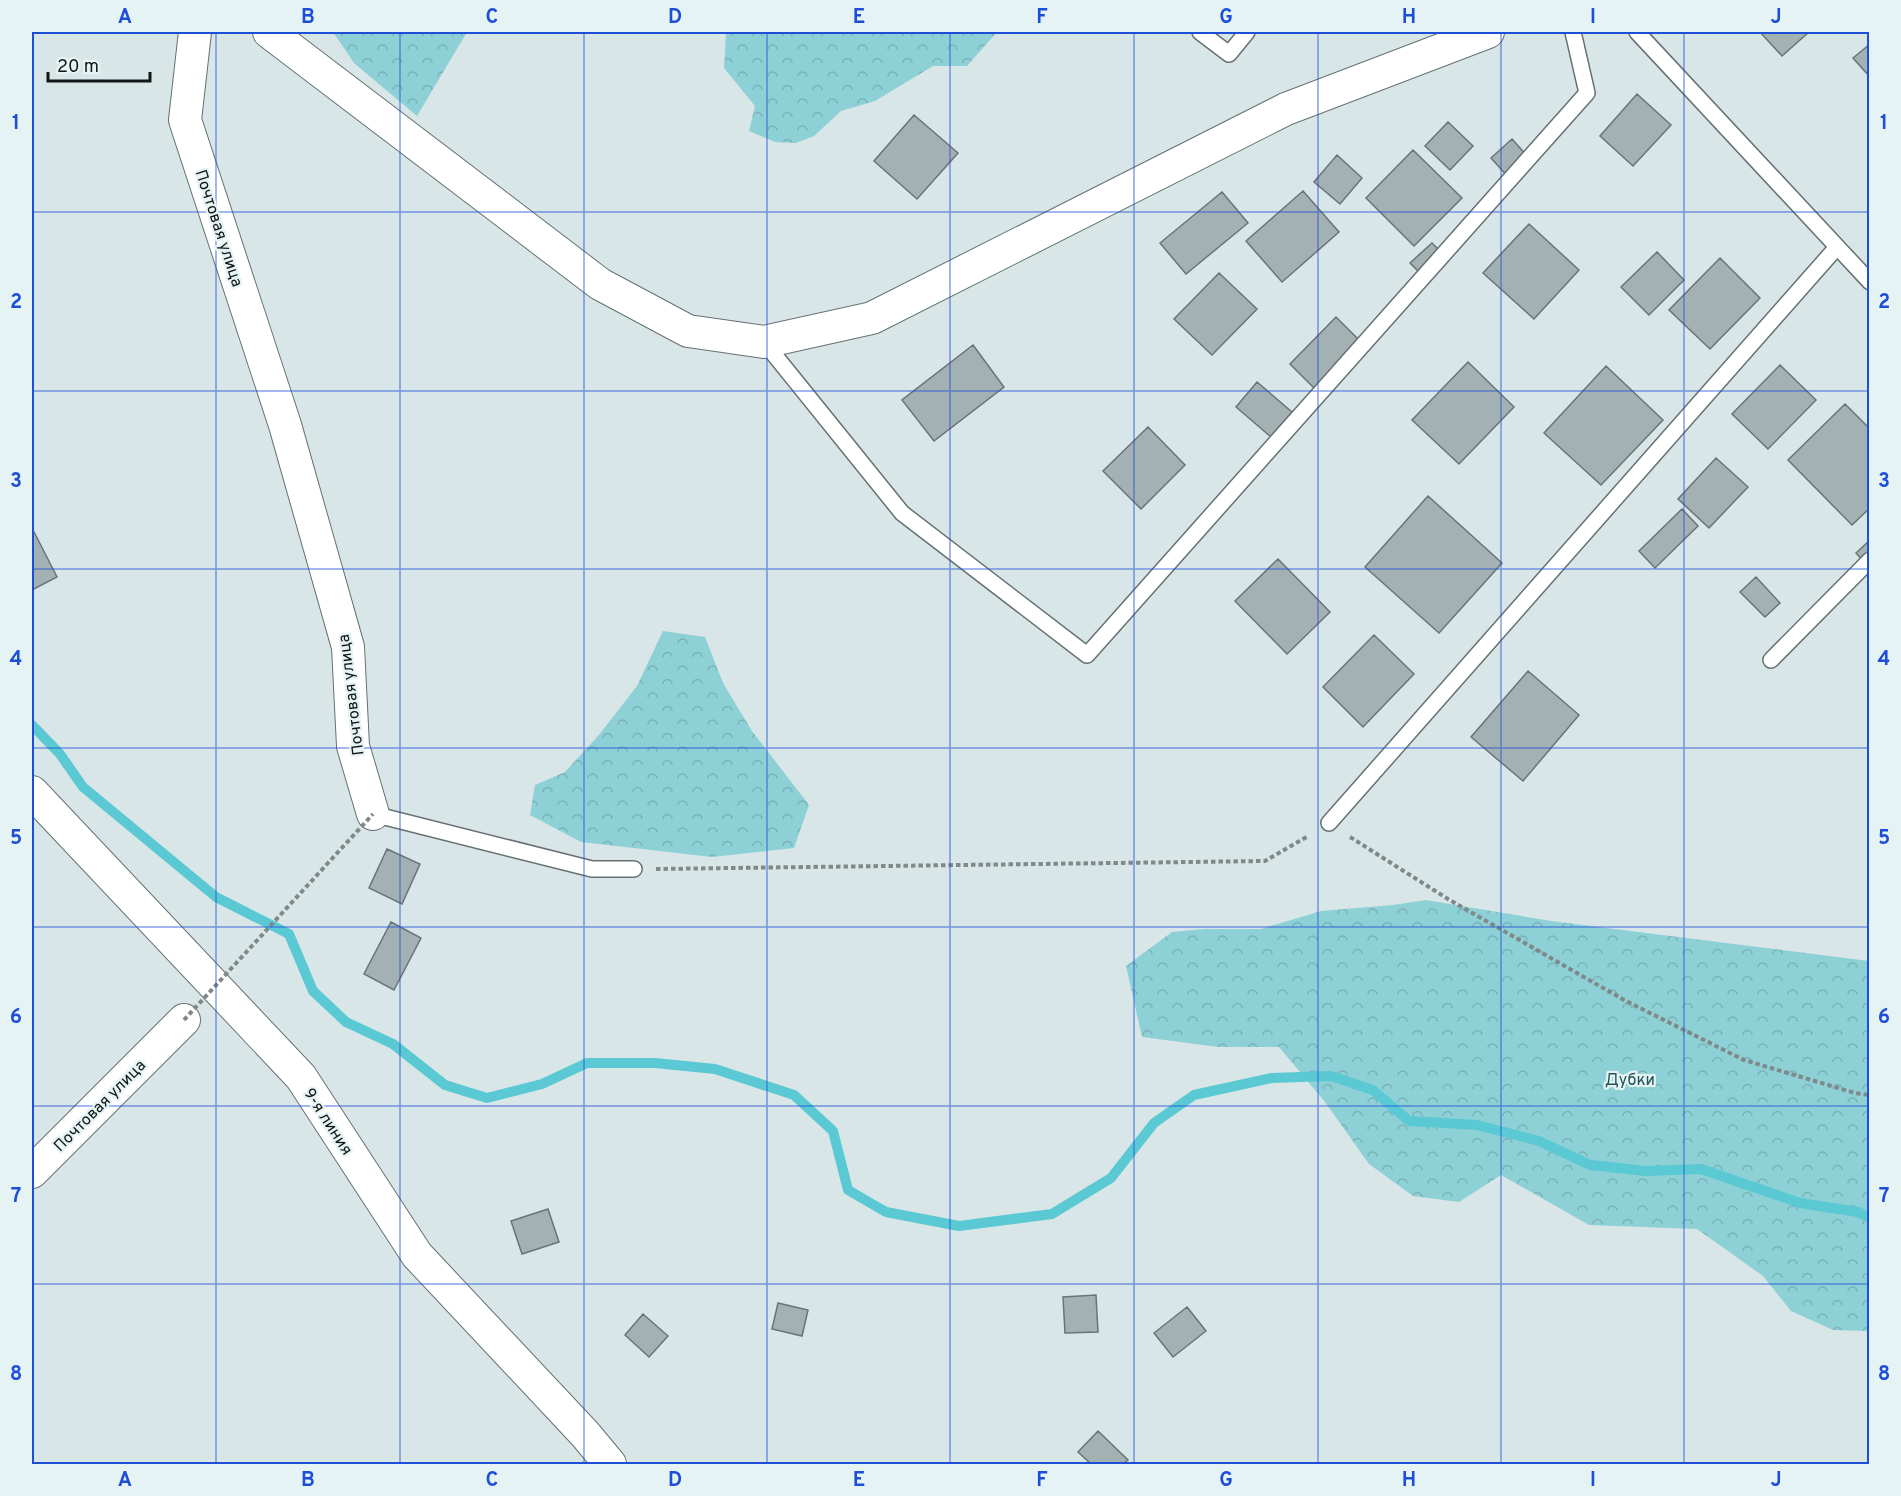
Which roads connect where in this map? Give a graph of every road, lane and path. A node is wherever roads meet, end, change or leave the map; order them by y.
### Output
1 (195, 32) edge
2 (269, 32) edge
3 (1200, 32) edge
4 (1247, 32) edge
5 (1488, 32) edge
6 (1573, 32) edge
7 (1637, 32) edge
8 (1837, 246) junction
9 (1869, 282) edge
10 (764, 342) junction
11 (1869, 560) edge
12 (1771, 660) dead end
13 (32, 792) edge
14 (373, 814) junction
15 (1329, 823) junction
16 (634, 869) joint
17 (184, 1020) joint
18 (1869, 1095) edge
19 (32, 1172) edge
20 (610, 1464) edge

1 - 14 street, Почтовая улица
2 - 10 street
3 - 4 lane
5 - 10 street
6 - 10 lane
7 - 8 lane
8 - 9 lane
8 - 15 lane
11 - 12 lane
13 - 20 street, 9-я линия
14 - 16 lane
14 - 17 path, bridge
15 - 16 path
15 - 18 path
17 - 19 street, Почтовая улица

